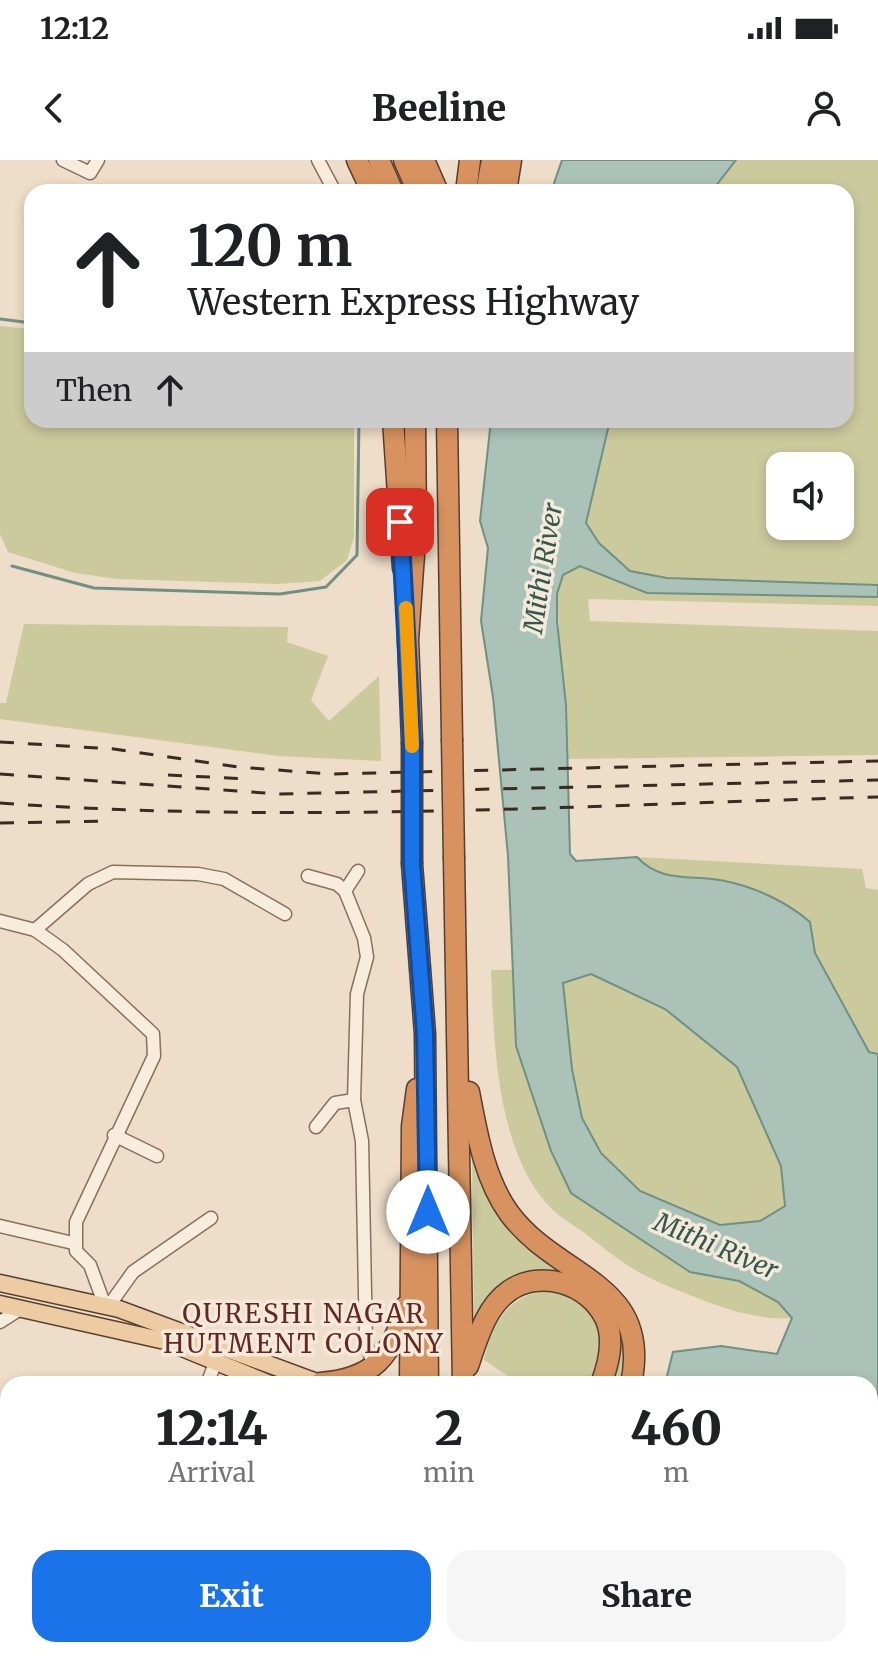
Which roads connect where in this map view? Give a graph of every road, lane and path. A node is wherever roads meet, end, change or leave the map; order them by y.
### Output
1 (63, 160) edge
2 (98, 160) edge
3 (318, 160) edge
4 (357, 160) edge
5 (379, 160) edge
6 (404, 160) edge
7 (424, 160) edge
8 (470, 160) edge
9 (492, 160) edge
10 (511, 160) edge
11 (331, 184) edge
12 (368, 184) edge
13 (390, 184) edge
14 (414, 184) edge
15 (434, 184) edge
16 (467, 184) edge
17 (488, 184) edge
18 (507, 184) edge
19 (394, 428) edge
20 (415, 428) edge
21 (447, 428) edge
22 (408, 640) junction
23 (358, 871) dead end
24 (308, 876) dead end
25 (345, 891) junction
26 (285, 914) dead end
27 (0, 921) edge
28 (35, 930) junction
29 (457, 1033) junction
30 (425, 1034) junction
31 (354, 1100) junction
32 (316, 1127) dead end
33 (114, 1135) junction
34 (157, 1156) dead end
35 (211, 1218) dead end
36 (0, 1226) edge
37 (73, 1243) junction
38 (0, 1283) edge
39 (412, 1288) junction
40 (0, 1304) edge
41 (106, 1306) junction
42 (22, 1308) junction
43 (0, 1322) edge
44 (216, 1361) junction
45 (374, 1366) junction
46 (210, 1376) edge
47 (251, 1376) edge
48 (301, 1376) edge
49 (360, 1376) edge
50 (410, 1376) edge
51 (428, 1376) edge
52 (463, 1376) edge
53 (465, 1376) edge
54 (603, 1376) edge
55 (632, 1376) edge

1 - 2 street
3 - 11 street
4 - 12 highway
5 - 13 highway
6 - 14 highway
7 - 15 highway
8 - 16 highway
9 - 17 highway
10 - 18 highway
19 - 22 highway
20 - 22 highway
21 - 29 highway, bridge
22 - 30 highway, bridge
23 - 25 street
24 - 25 street
25 - 31 street
26 - 28 street
27 - 28 street
28 - 33 street
29 - 52 highway
29 - 55 highway
30 - 39 highway
30 - 51 highway
31 - 32 street
31 - 45 street
33 - 34 street
33 - 37 street
35 - 41 street
36 - 37 street
37 - 41 street
38 - 41 main road
39 - 45 highway
39 - 50 highway
40 - 42 main road
41 - 48 main road
42 - 43 street
42 - 44 main road
44 - 46 street
44 - 47 main road
45 - 49 highway
53 - 54 highway

